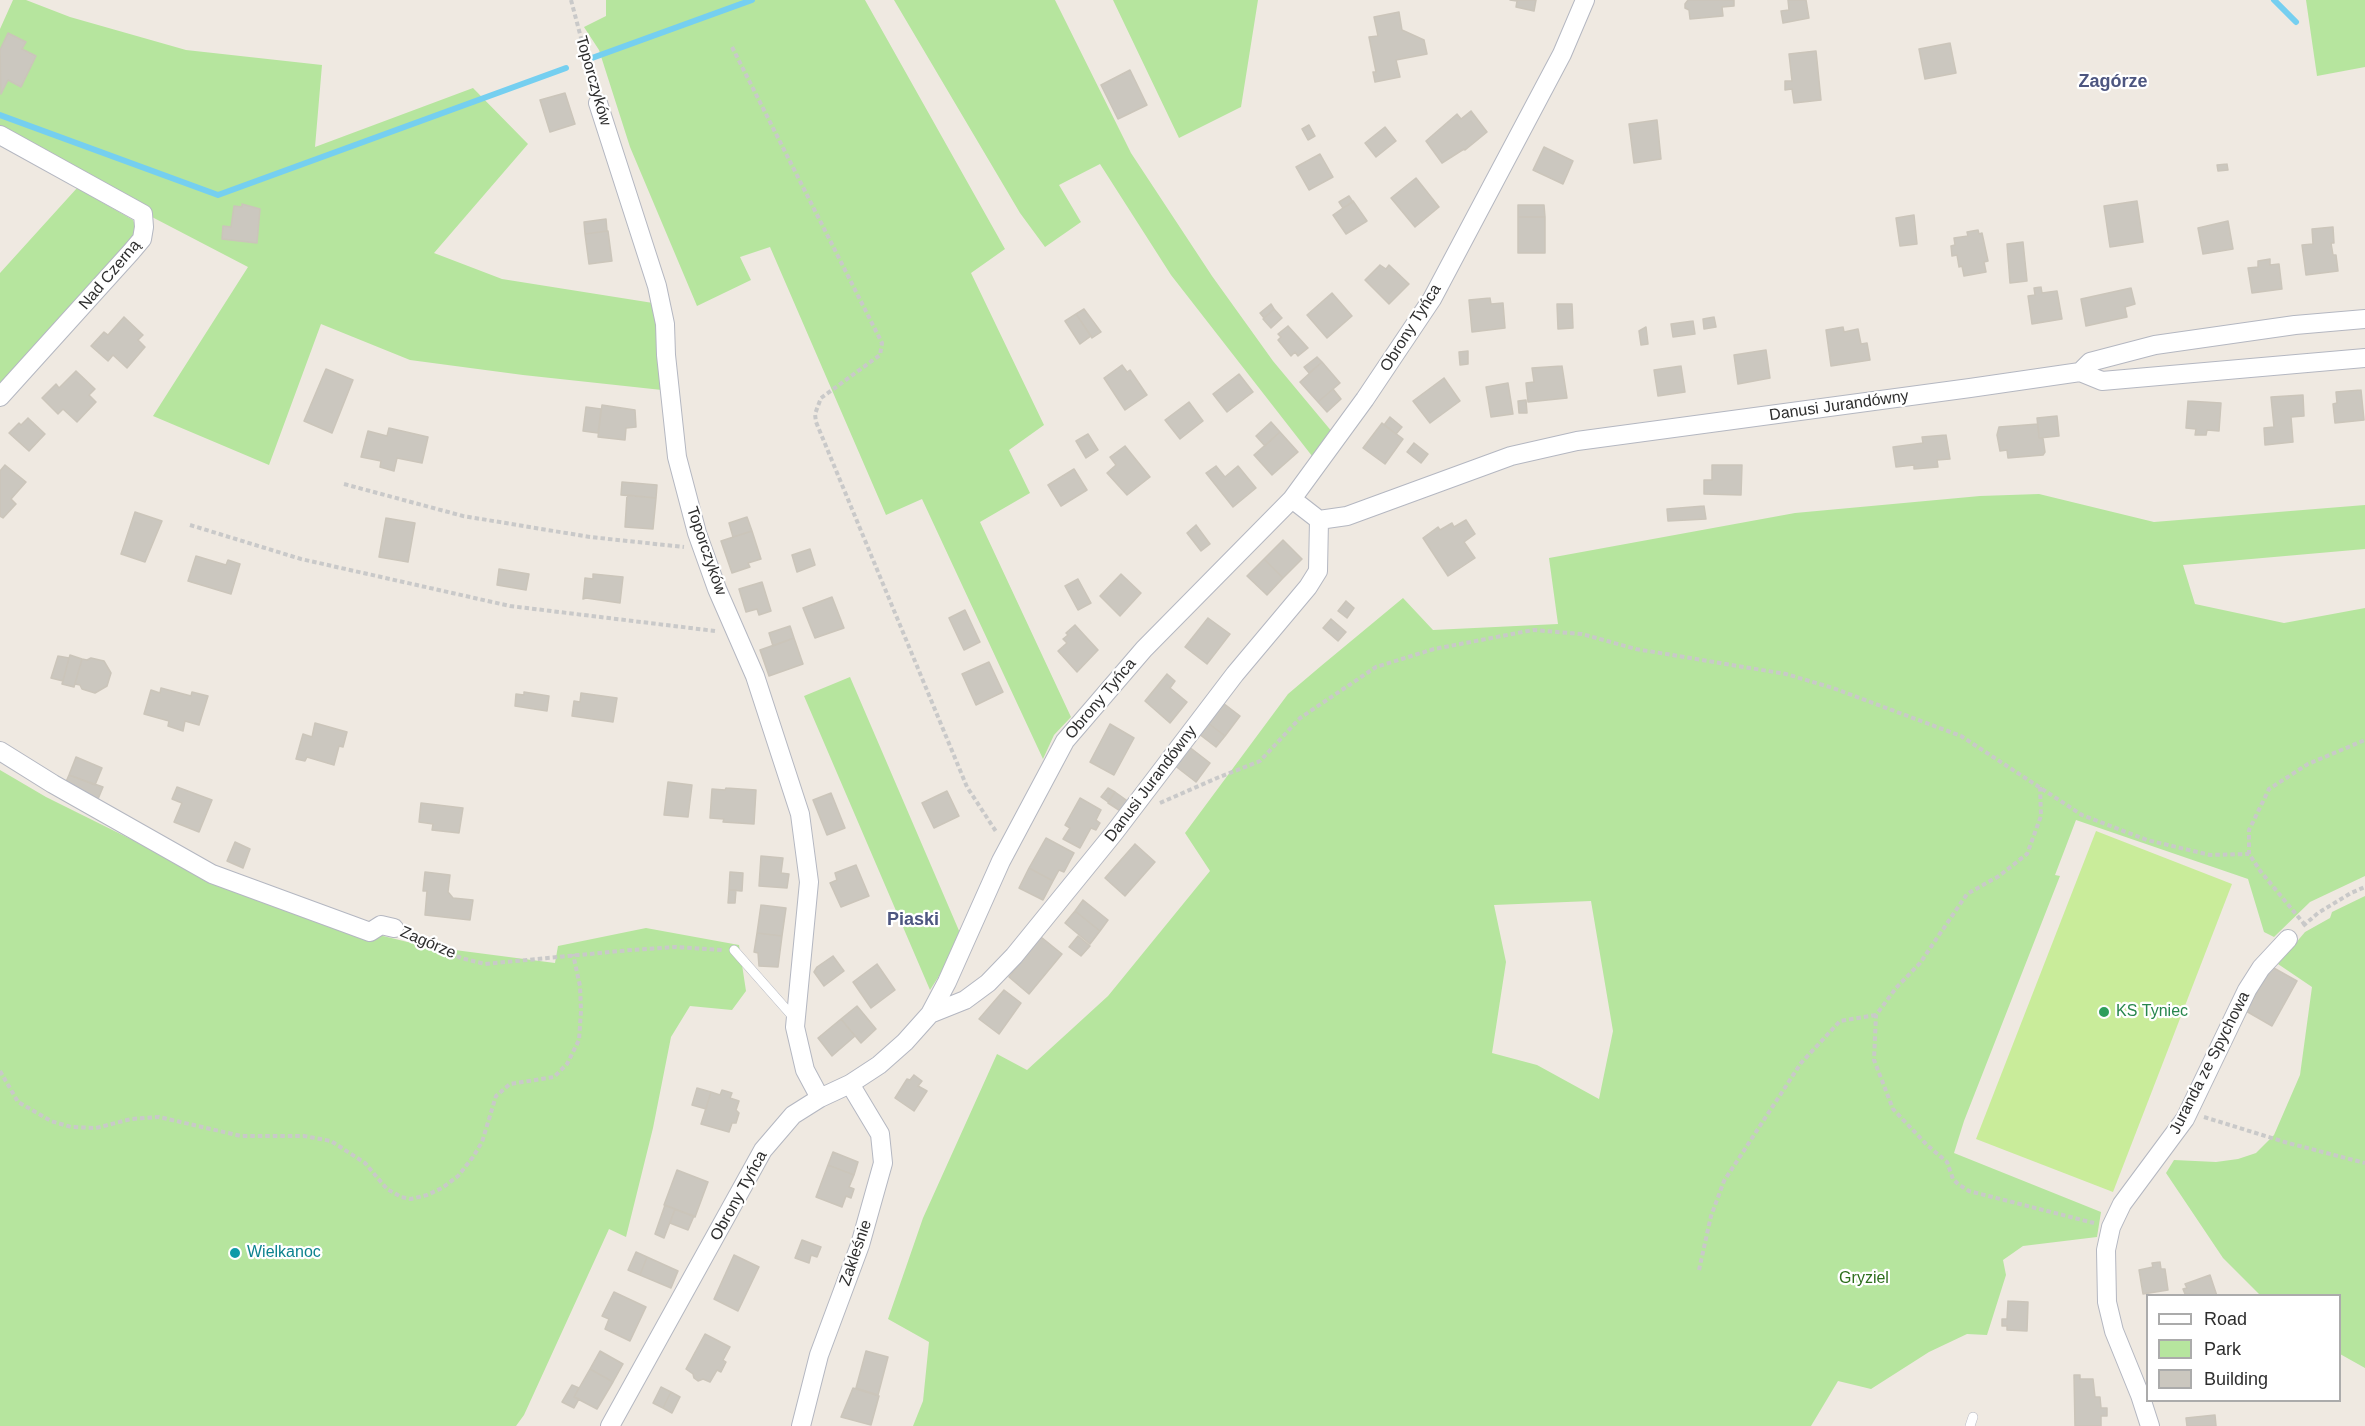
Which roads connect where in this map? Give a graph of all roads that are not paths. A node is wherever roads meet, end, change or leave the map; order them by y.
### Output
1 (1585, 0) edge
2 (598, 103) road end
3 (0, 135) edge
4 (2365, 318) edge
5 (2365, 358) edge
6 (2080, 372) junction
7 (0, 398) edge
8 (1292, 499) junction
9 (1319, 519) junction
10 (0, 751) edge
11 (394, 928) road end
12 (2288, 939) dead end
13 (734, 950) road end
14 (930, 1014) junction
15 (795, 1020) junction
16 (850, 1084) junction
17 (820, 1098) junction
18 (610, 1426) edge
19 (801, 1426) edge
20 (2150, 1426) edge

1 - 8 street, Obrony Tyńca
2 - 15 street, Toporczyków
3 - 7 street, Nad Czerną
4 - 6 street, Danusi Jurandówny
5 - 6 street
6 - 9 street, Danusi Jurandówny
8 - 9 street
8 - 14 street, Obrony Tyńca
9 - 14 street, Danusi Jurandówny
10 - 11 street, Zagórze
12 - 20 street, Juranda ze Spychowa
13 - 15 lane
14 - 16 street, Obrony Tyńca
15 - 17 street, Toporczyków
16 - 17 street, Obrony Tyńca
16 - 19 street, Zakleśnie
17 - 18 street, Obrony Tyńca

